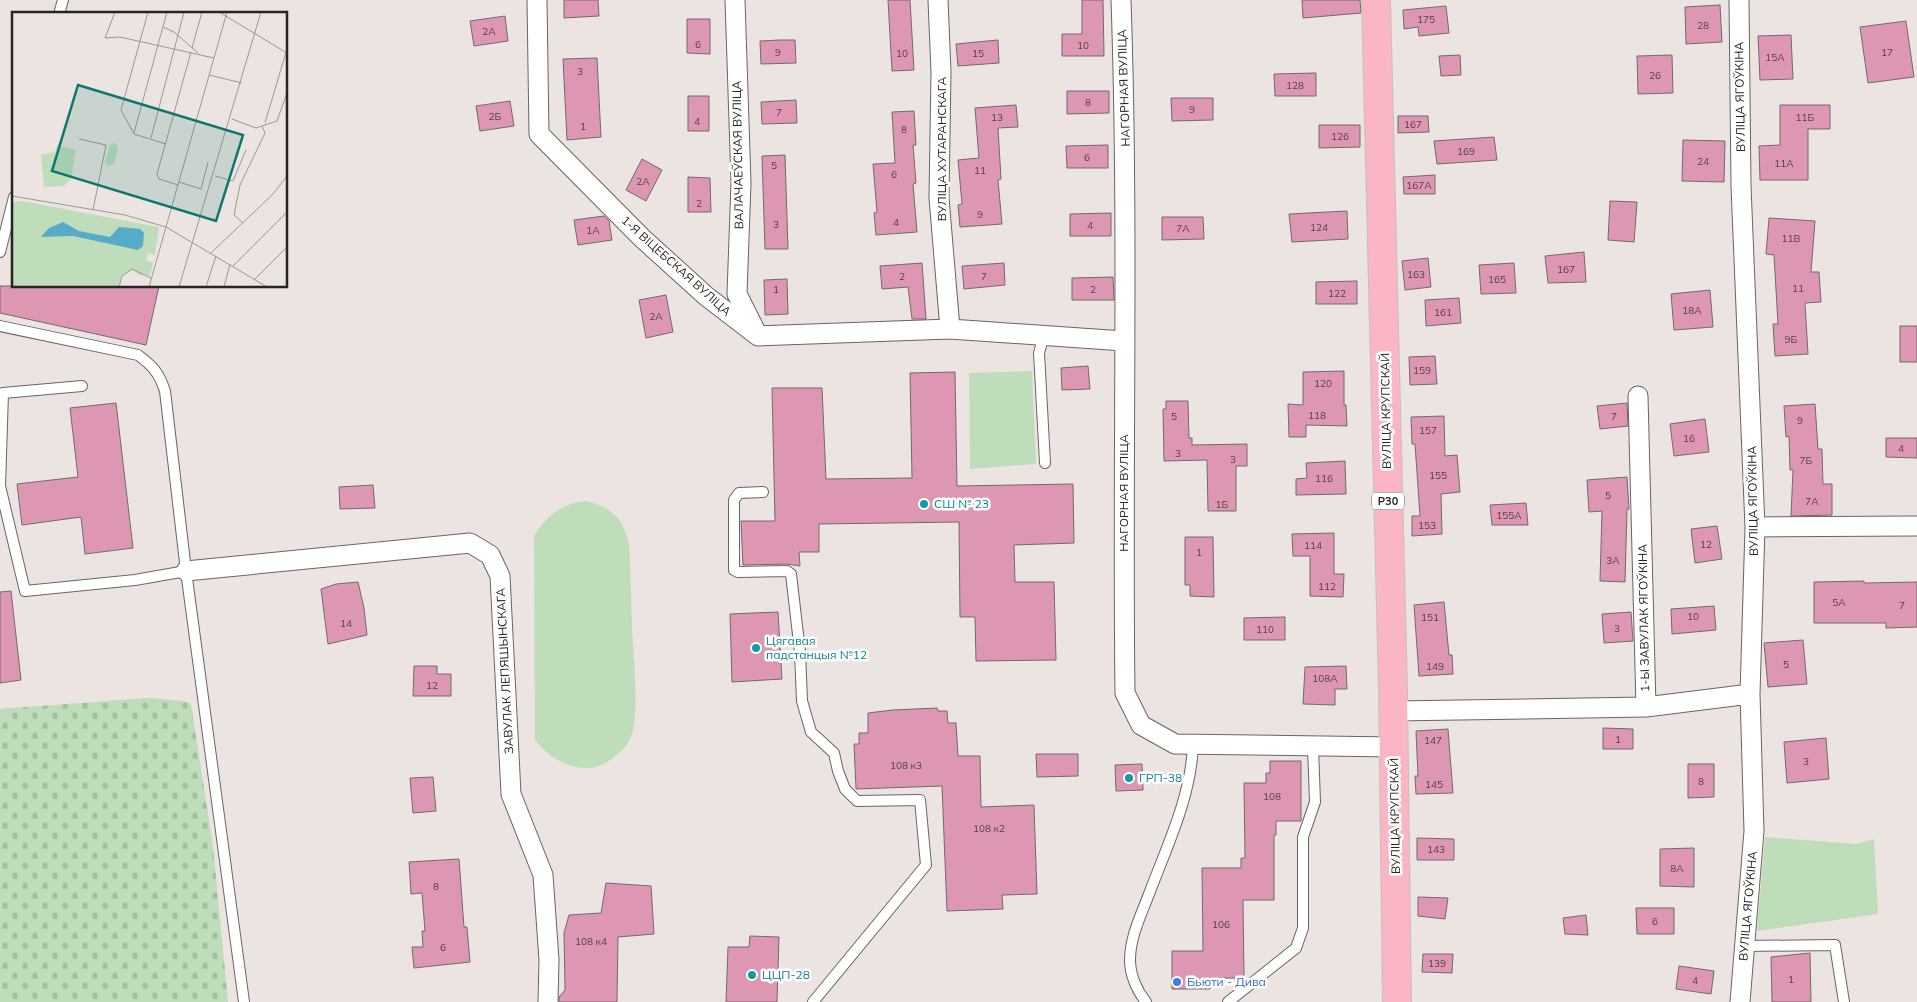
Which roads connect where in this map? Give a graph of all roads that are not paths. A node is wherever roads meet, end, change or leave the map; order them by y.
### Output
1 (538, 0) edge
2 (735, 0) edge
3 (938, 0) edge
4 (1121, 0) edge
5 (1376, 0) edge
6 (1739, 0) edge
7 (12, 205) edge
8 (0, 252) edge
9 (0, 326) edge
10 (950, 328) junction
11 (1044, 335) junction
12 (758, 336) junction
13 (1124, 341) junction
14 (82, 386) dead end
15 (1638, 396) dead end
16 (1045, 462) dead end
17 (763, 492) dead end
18 (1917, 526) edge
19 (1755, 527) junction
20 (186, 571) junction
21 (1750, 694) junction
22 (1646, 707) junction
23 (1393, 711) junction
24 (1194, 745) junction
25 (1394, 746) junction
26 (1313, 747) junction
27 (1745, 946) junction
28 (244, 1002) edge
29 (548, 1002) edge
30 (813, 1002) edge
31 (1146, 1002) edge
32 (1228, 1002) edge
33 (1397, 1002) edge
34 (1740, 1002) edge
35 (1844, 1002) edge

1 - 12 street, 1-Я ВІЦЕБСКАЯ ВУЛІЦА
2 - 12 street, ВАЛАЧАЕЎСКАЯ ВУЛІЦА
3 - 10 street, ВУЛІЦА ХУТАРАНСКАГА
4 - 13 street, НАГОРНАЯ ВУЛІЦА
5 - 23 main road, ВУЛІЦА КРУПСКАЙ / Р30
6 - 19 street, ВУЛІЦА ЯГОЎКІНА
7 - 8 lane
9 - 20 lane
10 - 11 street
10 - 12 street
11 - 13 street
11 - 16 lane
13 - 24 street, НАГОРНАЯ ВУЛІЦА
14 - 20 lane
15 - 22 street, 1-Ы ЗАВУЛАК ЯГОЎКІНА
17 - 30 lane
18 - 19 street
19 - 21 street, ВУЛІЦА ЯГОЎКІНА
20 - 28 lane
20 - 29 street, ЗАВУЛАК ЛЕПЯШЫНСКАГА
21 - 22 street
21 - 27 street, ВУЛІЦА ЯГОЎКІНА
22 - 23 street, 1-Ы ЗАВУЛАК ЯГОЎКІНА
23 - 25 main road, ВУЛІЦА КРУПСКАЙ / Р30
24 - 26 street, НАГОРНАЯ ВУЛІЦА
24 - 31 lane
25 - 26 street, НАГОРНАЯ ВУЛІЦА
25 - 33 main road, ВУЛІЦА КРУПСКАЙ / Р30
26 - 32 lane
27 - 34 street, ВУЛІЦА ЯГОЎКІНА
27 - 35 lane

